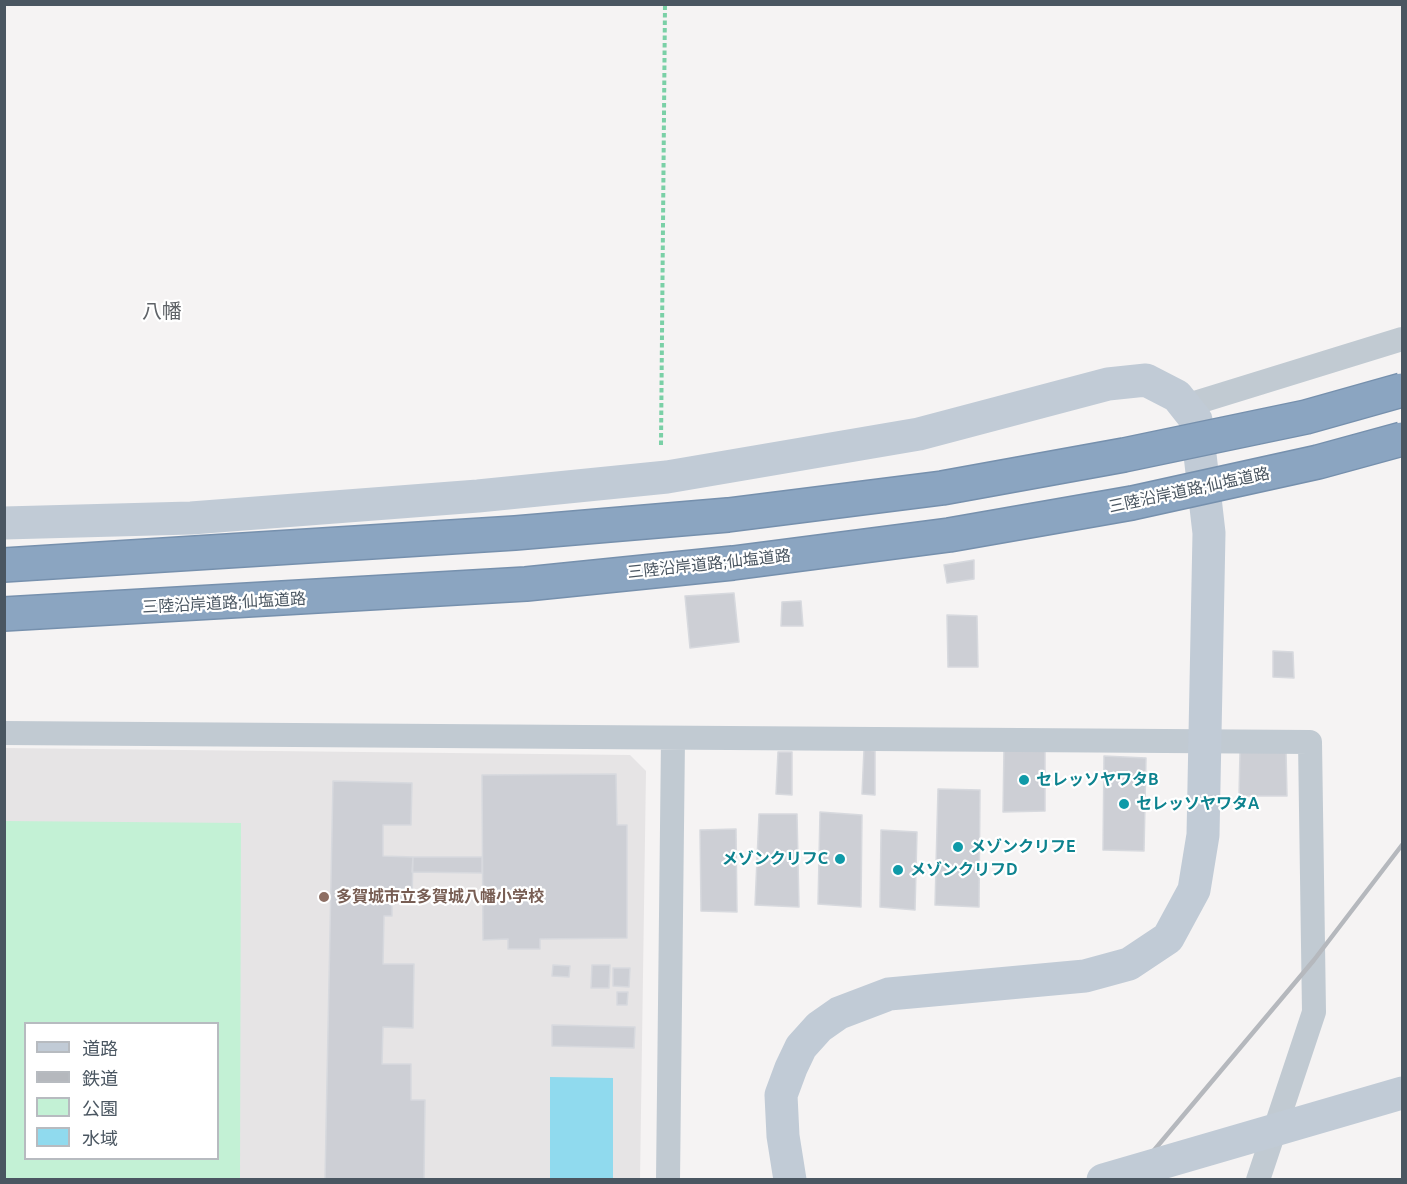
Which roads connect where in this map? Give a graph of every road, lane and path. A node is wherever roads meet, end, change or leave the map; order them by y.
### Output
1 (665, 4) edge
2 (1402, 339) edge
3 (1402, 390) edge
4 (1185, 406) junction
5 (1402, 439) edge
6 (661, 445) dead end
7 (4, 523) edge
8 (4, 565) edge
9 (4, 614) edge
10 (4, 733) edge
11 (673, 739) junction
12 (1206, 742) junction
13 (1402, 1093) edge
14 (668, 1179) edge
15 (790, 1179) edge
16 (1103, 1179) edge
17 (1258, 1179) edge

1 - 6 path
2 - 4 street
3 - 8 highway, bridge
4 - 7 street
4 - 12 street
5 - 9 highway, 三陸沿岸道路;仙塩道路, bridge
10 - 11 street
11 - 12 street
11 - 14 street
12 - 15 street
12 - 17 street
13 - 16 street, bridge

